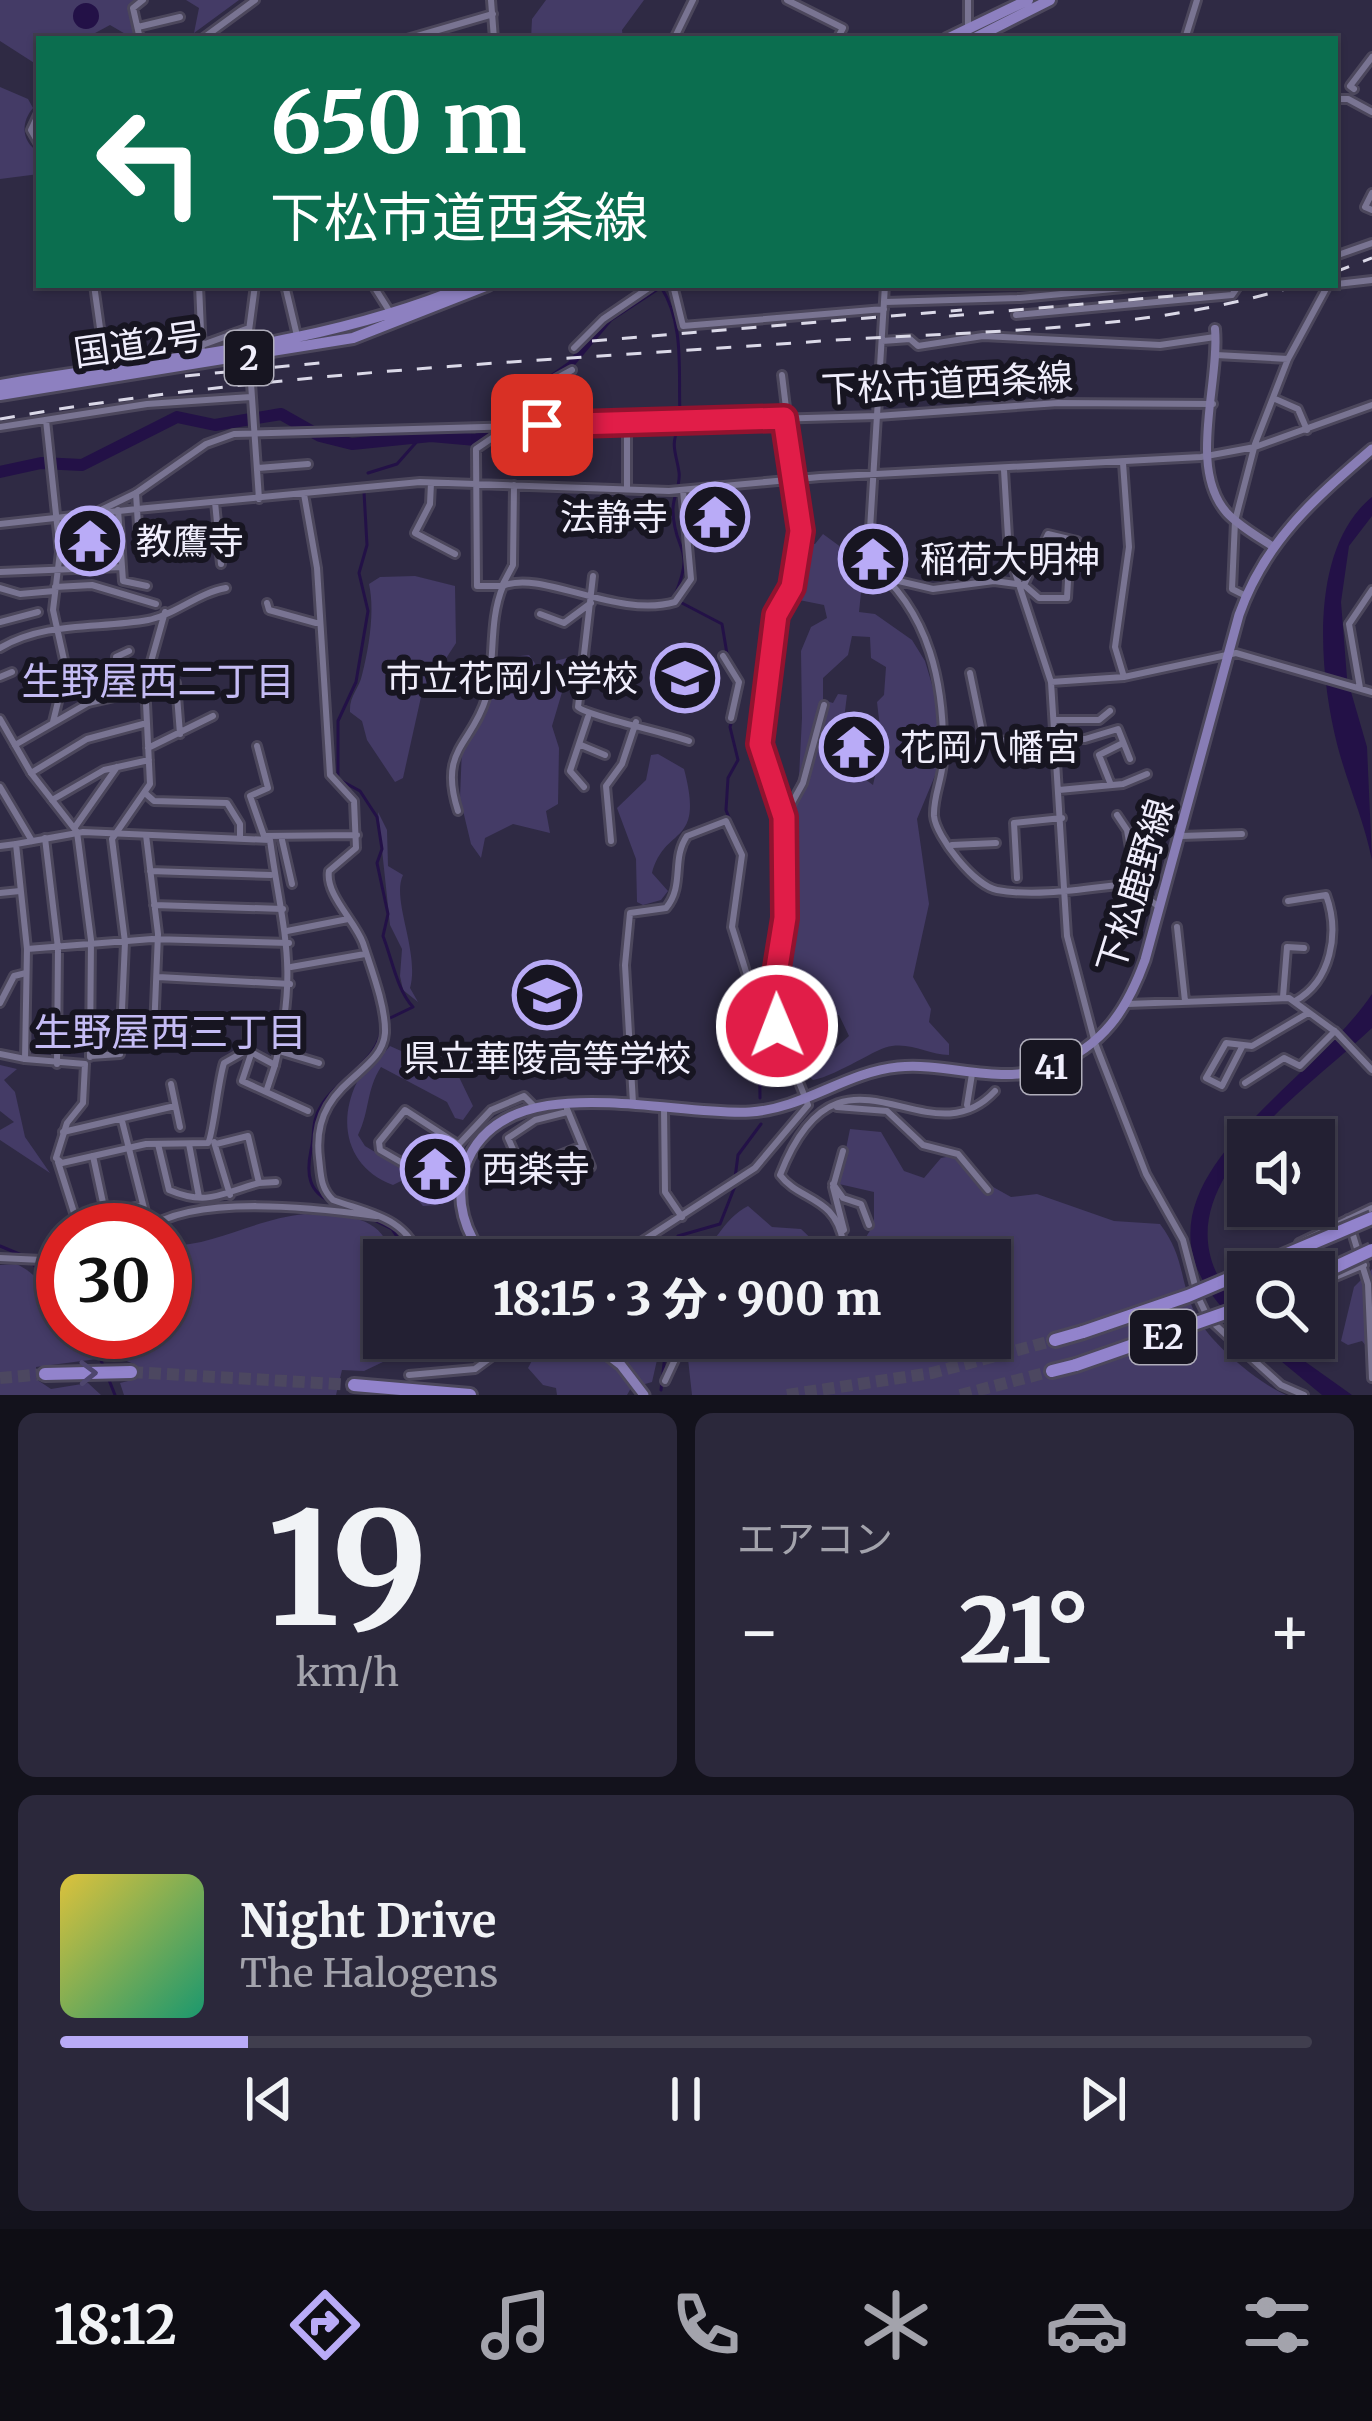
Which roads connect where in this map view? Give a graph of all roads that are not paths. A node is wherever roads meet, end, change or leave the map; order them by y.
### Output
1 (142, 0) edge
2 (255, 0) edge
3 (491, 0) edge
4 (693, 0) edge
5 (787, 0) edge
6 (968, 0) edge
7 (1028, 0) edge
8 (1050, 0) edge
9 (1197, 0) edge
10 (1002, 6) edge
11 (493, 14) junction
12 (180, 17) dead end
13 (138, 27) junction
14 (971, 35) edge
15 (140, 36) edge
16 (206, 36) edge
17 (417, 36) edge
18 (494, 36) edge
19 (675, 36) edge
20 (839, 36) edge
21 (1186, 36) edge
22 (1372, 57) edge
23 (1354, 88) dead end
24 (1338, 99) edge
25 (1372, 112) edge
26 (1372, 194) edge
27 (1372, 210) edge
28 (1372, 243) edge
29 (1338, 255) edge
30 (1372, 280) edge
31 (1338, 284) edge
32 (94, 288) edge
33 (199, 288) edge
34 (255, 288) edge
35 (286, 288) edge
36 (375, 288) edge
37 (461, 288) edge
38 (481, 288) edge
39 (648, 288) edge
40 (674, 288) edge
41 (886, 288) edge
42 (1123, 288) edge
43 (1237, 288) edge
44 (1326, 288) edge
45 (884, 306) junction
46 (391, 315) junction
47 (1016, 315) dead end
48 (1216, 333) joint
49 (882, 341) junction
50 (299, 344) junction
51 (574, 348) dead end
52 (203, 349) junction
53 (1216, 355) junction
54 (1288, 359) junction
55 (572, 370) dead end
56 (106, 374) junction
57 (782, 375) dead end
58 (251, 382) tunnel mouth
59 (0, 385) edge
60 (0, 395) edge
61 (251, 397) junction
62 (1273, 398) junction
63 (1213, 404) junction
64 (1372, 405) edge
65 (877, 416) junction
66 (784, 418) junction
67 (46, 419) junction
68 (627, 422) junction
69 (503, 426) junction
70 (0, 427) edge
71 (1307, 430) junction
72 (254, 433) junction
73 (1255, 448) junction
74 (1372, 448) edge
75 (1209, 455) junction
76 (1123, 463) junction
77 (308, 464) dead end
78 (257, 468) junction
79 (1004, 469) junction
80 (873, 475) junction
81 (792, 479) junction
82 (430, 483) junction
83 (474, 483) junction
84 (514, 485) junction
85 (627, 489) junction
86 (683, 490) junction
87 (136, 493) junction
88 (304, 494) junction
89 (259, 499) junction
90 (215, 502) junction
91 (136, 509) junction
92 (118, 510) junction
93 (95, 513) junction
94 (56, 517) junction
95 (1235, 520) junction
96 (0, 524) edge
97 (1077, 541) dead end
98 (139, 544) dead end
99 (1272, 546) junction
100 (455, 554) dead end
101 (1069, 562) dead end
102 (220, 564) dead end
103 (122, 566) junction
104 (58, 571) junction
105 (0, 572) edge
106 (593, 575) dead end
107 (890, 580) junction
108 (147, 586) dead end
109 (1022, 586) junction
110 (502, 587) junction
111 (0, 588) edge
112 (226, 588) dead end
113 (54, 589) junction
114 (1372, 590) edge
115 (1246, 596) junction
116 (594, 602) junction
117 (267, 603) dead end
118 (156, 604) dead end
119 (38, 612) dead end
120 (165, 612) junction
121 (540, 614) dead end
122 (0, 622) edge
123 (317, 623) junction
124 (55, 628) junction
125 (0, 648) edge
126 (129, 651) dead end
127 (723, 656) dead end
128 (1228, 656) junction
129 (12, 672) dead end
130 (116, 673) junction
131 (970, 673) dead end
132 (0, 677) edge
133 (1124, 677) junction
134 (1051, 682) junction
135 (1357, 688) junction
136 (145, 689) junction
137 (61, 690) junction
138 (1372, 692) edge
139 (121, 694) junction
140 (824, 705) dead end
141 (1110, 711) dead end
142 (213, 716) dead end
143 (589, 716) junction
144 (0, 718) edge
145 (730, 718) dead end
146 (1054, 720) junction
147 (53, 722) junction
148 (636, 722) junction
149 (147, 723) junction
150 (180, 734) junction
151 (689, 741) dead end
152 (1056, 741) junction
153 (1123, 743) junction
154 (15, 745) junction
155 (580, 745) junction
156 (257, 746) dead end
157 (148, 748) junction
158 (605, 755) dead end
159 (1130, 759) dead end
160 (149, 760) junction
161 (117, 766) junction
162 (31, 773) junction
163 (1147, 774) dead end
164 (1111, 785) junction
165 (0, 787) edge
166 (584, 787) dead end
167 (1060, 790) junction
168 (145, 794) junction
169 (52, 800) junction
170 (458, 811) dead end
171 (1117, 815) dead end
172 (784, 817) junction
173 (1062, 818) junction
174 (76, 829) junction
175 (113, 834) junction
176 (1242, 834) dead end
177 (146, 835) junction
178 (357, 835) junction
179 (1179, 836) junction
180 (45, 838) junction
181 (240, 838) junction
182 (270, 840) junction
183 (282, 840) junction
184 (32, 841) junction
185 (611, 841) dead end
186 (16, 844) junction
187 (996, 844) dead end
188 (952, 845) junction
189 (0, 846) edge
190 (150, 871) junction
191 (271, 874) junction
192 (1017, 878) dead end
193 (1136, 883) junction
194 (292, 884) dead end
195 (1067, 887) junction
196 (20, 891) junction
197 (0, 892) edge
198 (1288, 901) dead end
199 (154, 905) junction
200 (1160, 907) junction
201 (283, 909) junction
202 (348, 919) junction
203 (1177, 927) dead end
204 (287, 932) junction
205 (158, 939) junction
206 (125, 943) junction
207 (290, 944) junction
208 (91, 946) junction
209 (58, 948) junction
210 (1304, 948) dead end
211 (26, 950) junction
212 (364, 954) junction
213 (291, 967) junction
214 (26, 973) junction
215 (746, 975) dead end
216 (158, 976) junction
217 (4, 983) edge
218 (290, 984) junction
219 (1283, 997) junction
220 (1185, 1001) junction
221 (1295, 1001) junction
222 (0, 1003) edge
223 (1127, 1004) junction
224 (1309, 1012) junction
225 (122, 1028) junction
226 (154, 1031) junction
227 (1335, 1032) junction
228 (1095, 1043) junction
229 (1242, 1047) junction
230 (249, 1052) junction
231 (279, 1052) junction
232 (0, 1054) edge
233 (25, 1059) junction
234 (88, 1060) junction
235 (1199, 1060) dead end
236 (319, 1063) dead end
237 (56, 1064) junction
238 (275, 1065) junction
239 (1212, 1067) junction
240 (1372, 1070) edge
241 (972, 1074) junction
242 (1245, 1083) dead end
243 (171, 1084) dead end
244 (995, 1091) dead end
245 (266, 1092) junction
246 (967, 1105) junction
247 (176, 1106) junction
248 (534, 1106) junction
249 (634, 1106) junction
250 (833, 1106) junction
251 (567, 1107) junction
252 (664, 1108) junction
253 (810, 1109) junction
254 (308, 1111) dead end
255 (121, 1120) junction
256 (180, 1127) dead end
257 (63, 1132) junction
258 (214, 1142) junction
259 (158, 1144) junction
260 (189, 1144) junction
261 (459, 1145) junction
262 (582, 1146) junction
263 (128, 1148) junction
264 (843, 1151) dead end
265 (93, 1156) junction
266 (58, 1162) junction
267 (591, 1167) dead end
268 (276, 1182) dead end
269 (259, 1183) junction
270 (833, 1184) junction
271 (988, 1190) dead end
272 (230, 1195) junction
273 (199, 1197) junction
274 (71, 1203) edge
275 (103, 1203) edge
276 (140, 1203) edge
277 (1372, 1208) edge
278 (192, 1210) edge
279 (376, 1216) junction
280 (682, 1217) junction
281 (1372, 1218) edge
282 (1348, 1219) junction
283 (868, 1225) dead end
284 (410, 1239) edge
285 (474, 1239) edge
286 (649, 1239) edge
287 (1372, 1250) edge
288 (1278, 1251) edge
289 (0, 1258) edge
290 (36, 1260) edge
291 (1364, 1264) junction
292 (1335, 1267) edge
293 (1335, 1277) edge
294 (1227, 1312) edge
295 (1227, 1336) edge
296 (1055, 1340) tunnel mouth
297 (489, 1359) edge
298 (609, 1359) edge
299 (675, 1359) edge
300 (1252, 1359) edge
301 (1052, 1371) tunnel mouth
302 (130, 1372) tunnel mouth
303 (45, 1374) tunnel mouth
304 (409, 1376) dead end
305 (1372, 1378) edge
306 (665, 1381) dead end
307 (354, 1385) dead end
308 (470, 1395) edge
309 (644, 1395) edge
310 (1304, 1395) edge

1 - 13 street
2 - 16 street
3 - 11 street
4 - 19 street
5 - 20 street
6 - 14 street
7 - 10 highway
8 - 14 highway
9 - 21 street
10 - 14 highway
11 - 17 street
11 - 18 street
12 - 13 street
13 - 15 street
22 - 23 street
24 - 25 street
26 - 27 street
28 - 29 street
30 - 31 street
32 - 56 street
33 - 52 street
34 - 52 street
35 - 50 street
36 - 46 street
37 - 46 highway, 国道2号 / 2
38 - 50 highway, 国道2号 / 2
39 - 51 street
40 - 45 street
41 - 45 street
42 - 45 street
43 - 47 street
44 - 54 street
45 - 49 street
46 - 50 highway, 国道2号 / 2
48 - 49 street
48 - 53 main road
49 - 65 street
50 - 52 highway, 国道2号 / 2
50 - 56 highway, 国道2号 / 2
52 - 56 highway, 国道2号 / 2
53 - 54 street
53 - 63 main road
54 - 62 street
55 - 69 street
56 - 59 highway, 国道2号 / 2
56 - 60 highway, 国道2号 / 2
57 - 66 street
58 - 61 street
61 - 67 street
61 - 72 street
62 - 71 street
62 - 73 street
63 - 65 street, 下松市道西条線
63 - 75 main road
64 - 71 street
65 - 66 street, 下松市道西条線
65 - 80 street
66 - 68 street, 下松市道西条線
66 - 81 street
67 - 70 street
67 - 94 street
68 - 69 street, 下松市道西条線
68 - 85 street
69 - 72 street, 下松市道西条線
69 - 83 street
71 - 73 street
72 - 78 street
72 - 87 street, 下松市道西条線
73 - 75 street
73 - 95 street
74 - 99 main road, 下松鹿野線 / 41
75 - 76 street
75 - 95 main road
76 - 79 street
76 - 133 street
77 - 78 street
78 - 89 street
79 - 80 street
79 - 109 street
80 - 81 street
80 - 107 street
81 - 86 street
81 - 172 street
82 - 83 street
82 - 88 street
82 - 100 street
83 - 84 street
83 - 110 street
84 - 85 street
84 - 110 street
85 - 86 street
86 - 116 street
87 - 91 street
87 - 93 street, 下松市道西条線
88 - 89 street
88 - 123 street
89 - 90 street
90 - 91 street
90 - 102 street
91 - 92 street
91 - 98 street
92 - 93 street
92 - 103 street
93 - 94 street
94 - 96 street
94 - 104 street
95 - 99 main road
95 - 115 street
97 - 109 street
99 - 115 main road, 下松鹿野線 / 41
101 - 109 street
103 - 104 street
103 - 108 street
104 - 105 street
104 - 113 street
106 - 116 street
107 - 109 street
107 - 188 street
109 - 134 street
110 - 116 street
110 - 170 street
111 - 113 street
112 - 120 street
113 - 118 street
113 - 124 street
114 - 135 street
115 - 128 main road, 下松鹿野線 / 41
116 - 121 street
116 - 143 street
117 - 123 street
119 - 122 street
120 - 124 street
120 - 136 street
123 - 178 street
124 - 125 street
124 - 137 street
126 - 130 street
127 - 145 street
128 - 133 street
128 - 135 street
128 - 179 main road, 下松鹿野線 / 41
129 - 132 street
130 - 137 street
130 - 139 street
131 - 152 street
133 - 134 street
134 - 146 street
135 - 138 street
136 - 139 street
136 - 149 street
136 - 150 street
137 - 147 street
139 - 147 street
140 - 172 street
141 - 146 street
142 - 150 street
143 - 148 street
143 - 155 street
144 - 154 street
146 - 152 street
147 - 154 street
148 - 151 street
148 - 185 street
149 - 157 street
149 - 162 street
150 - 157 street
152 - 153 street
152 - 167 street
153 - 159 street
153 - 164 street
154 - 162 street
155 - 158 street
155 - 166 street
156 - 182 street
157 - 160 street
160 - 161 street
160 - 168 street
161 - 169 street
161 - 174 street
162 - 169 street
163 - 164 street
164 - 167 street
165 - 184 street
167 - 173 street
168 - 175 street
168 - 181 street
169 - 174 street
171 - 193 street
172 - 253 street
173 - 192 street
173 - 195 street
174 - 175 street
174 - 180 street
174 - 208 street
175 - 177 street
175 - 206 street
176 - 179 street
177 - 181 street
177 - 190 street
178 - 183 street
178 - 202 street
179 - 200 main road, 下松鹿野線 / 41
180 - 184 street
180 - 209 street
181 - 182 street
182 - 183 street
182 - 191 street
183 - 194 street
184 - 186 street
186 - 189 street
186 - 196 street
187 - 188 street
188 - 195 street
190 - 191 street
190 - 199 street
191 - 201 street
193 - 195 street
193 - 200 street
195 - 228 street
196 - 197 street
196 - 211 street
198 - 221 street
199 - 201 street
199 - 205 street
200 - 223 main road, 下松鹿野線 / 41
201 - 204 street
202 - 204 street
202 - 212 street
203 - 220 street
204 - 207 street
205 - 206 street
205 - 207 street
205 - 216 street
206 - 208 street
206 - 225 street
207 - 213 street
208 - 209 street
208 - 234 street
209 - 211 street
209 - 237 street
210 - 219 street
211 - 214 street
212 - 213 street
212 - 279 street
213 - 218 street
214 - 217 street
214 - 233 street
215 - 249 street
216 - 218 street
216 - 226 street
217 - 222 street
218 - 231 street
219 - 220 street
219 - 221 street
220 - 223 street
221 - 224 street
223 - 228 main road, 下松鹿野線 / 41
224 - 227 street
224 - 229 street
225 - 226 street
225 - 234 street
226 - 230 street
227 - 240 street
227 - 242 street
228 - 241 main road, 下松鹿野線 / 41
228 - 295 street
229 - 239 street
229 - 239 street
230 - 238 street
230 - 245 street
230 - 258 street
231 - 236 street
231 - 238 street
232 - 233 street
233 - 237 street
234 - 237 street
234 - 257 street
235 - 239 street
238 - 245 street
241 - 246 street
241 - 253 main road, 下松鹿野線 / 41
243 - 247 street
244 - 246 street
245 - 254 street
246 - 250 street
247 - 255 street
247 - 256 street
248 - 251 main road, 下松鹿野線 / 41
248 - 261 street
248 - 285 main road, 下松鹿野線 / 41
249 - 251 main road, 下松鹿野線 / 41
249 - 252 main road, 下松鹿野線 / 41
250 - 253 street
250 - 271 street
251 - 262 street
251 - 262 street
252 - 253 main road, 下松鹿野線 / 41
252 - 280 street
253 - 270 street
253 - 280 street
255 - 257 street
255 - 263 street
257 - 266 street
258 - 260 street
258 - 269 street
258 - 272 street
259 - 260 street
259 - 263 street
259 - 273 street
260 - 273 street
261 - 261 street
262 - 267 street
263 - 265 street
263 - 276 street
264 - 270 street
265 - 266 street
265 - 275 street
266 - 274 street
268 - 269 street
269 - 272 street
270 - 283 street
272 - 273 street
277 - 282 street
278 - 279 street
279 - 284 street
280 - 286 street
281 - 296 highway, E2, bridge
282 - 288 street
282 - 291 street
287 - 292 highway, bridge
289 - 290 street
291 - 293 street
291 - 305 street
294 - 301 highway, E2, bridge
297 - 304 street
298 - 309 main road
299 - 306 street
300 - 310 street
303 -> 302 highway
307 - 308 highway

